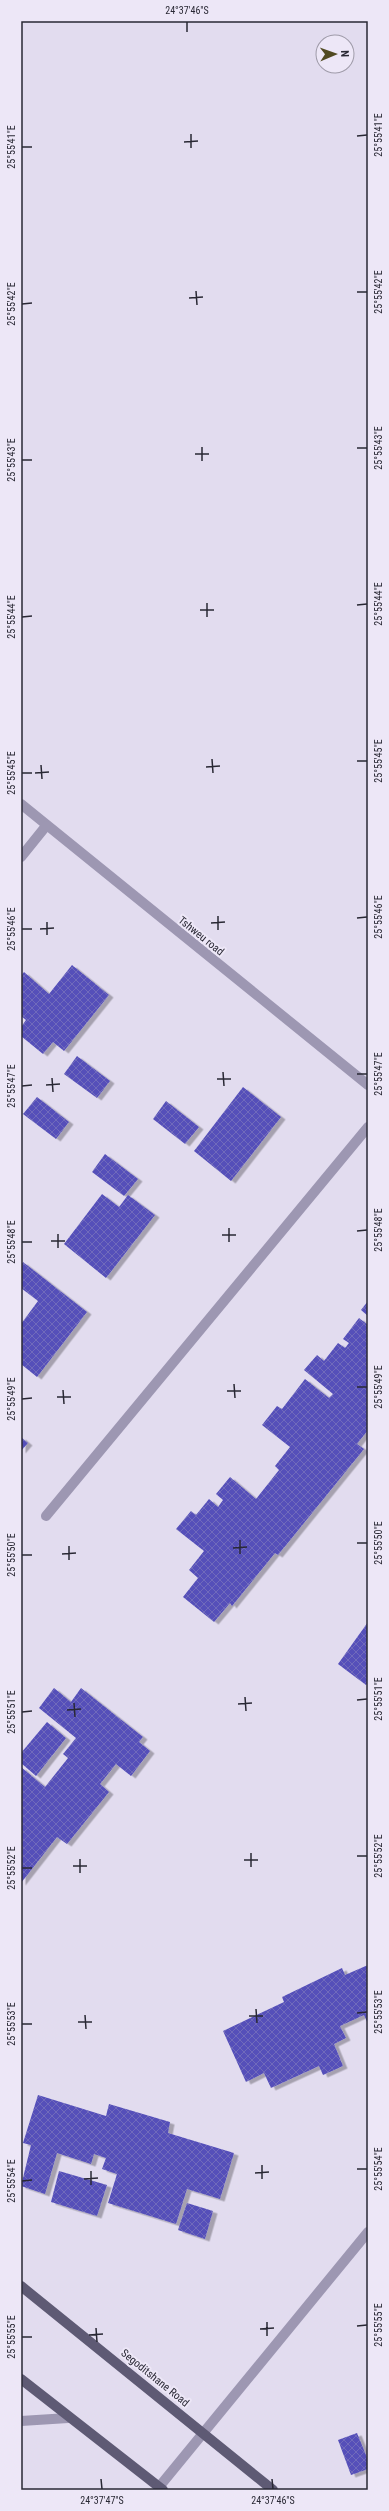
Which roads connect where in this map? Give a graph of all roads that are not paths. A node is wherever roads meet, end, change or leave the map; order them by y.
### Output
1 (21, 804) edge
2 (46, 826) junction
3 (21, 857) edge
4 (368, 1085) edge
5 (368, 1127) edge
6 (46, 1516) dead end
7 (368, 2232) edge
8 (21, 2286) edge
9 (21, 2379) edge
10 (68, 2418) junction
11 (21, 2421) edge
12 (204, 2432) junction
13 (161, 2488) edge
14 (273, 2490) edge

1 - 2 street, Tshweu road
2 - 3 street
2 - 4 street, Tshweu road
5 - 6 street
7 - 12 street
8 - 12 main road, Segoditshane Road
9 - 10 main road
10 - 11 street
10 - 13 main road
12 - 13 street
12 - 14 main road, Segoditshane Road

